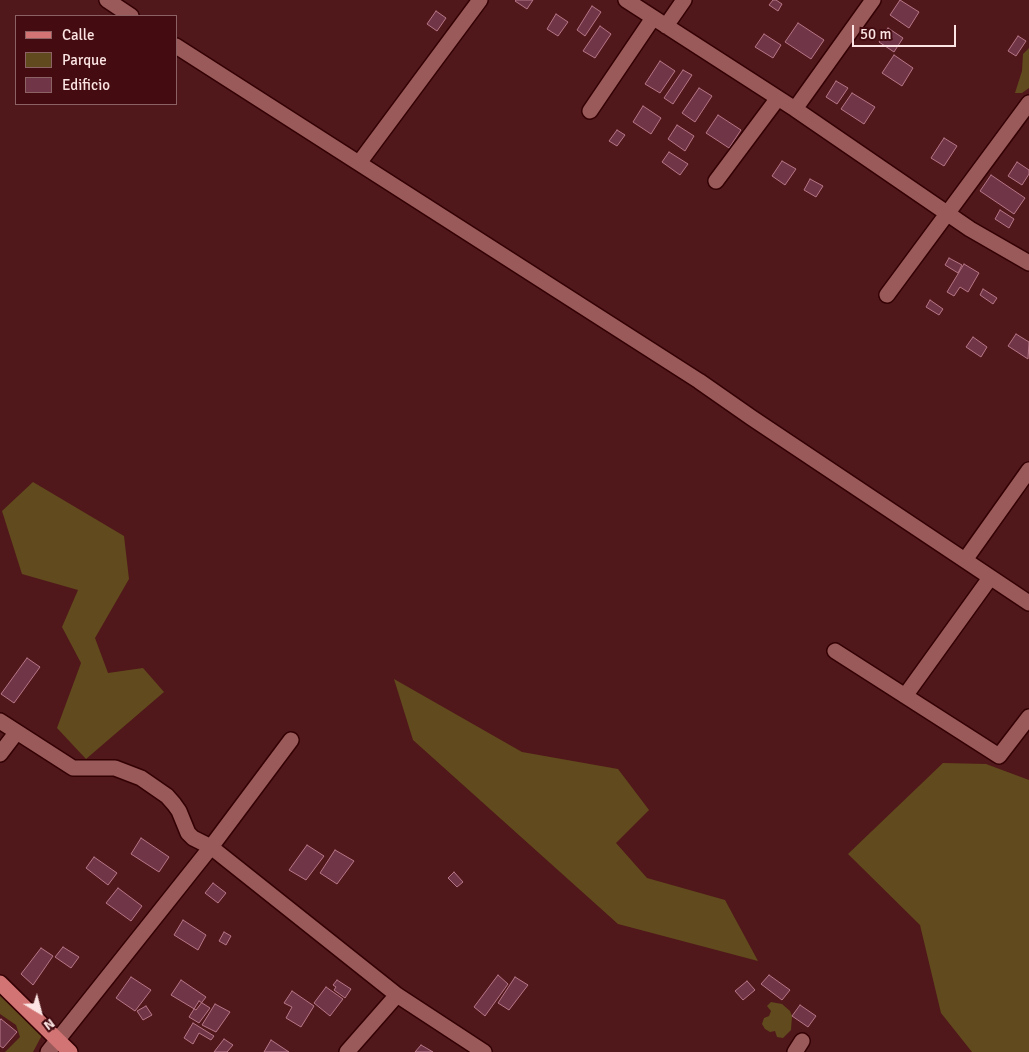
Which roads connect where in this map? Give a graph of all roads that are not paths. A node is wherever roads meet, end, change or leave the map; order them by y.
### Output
1 (107, 0) edge
2 (480, 0) edge
3 (626, 0) edge
4 (684, 0) edge
5 (872, 0) edge
6 (130, 15) edge
7 (652, 18) junction
8 (666, 26) junction
9 (178, 47) edge
10 (778, 98) junction
11 (1029, 104) edge
12 (795, 109) junction
13 (590, 110) dead end
14 (359, 164) junction
15 (716, 181) dead end
16 (948, 214) junction
17 (1029, 263) edge
18 (887, 295) dead end
19 (1029, 470) edge
20 (965, 560) junction
21 (990, 578) junction
22 (1029, 603) edge
23 (835, 651) dead end
24 (905, 696) junction
25 (1029, 717) edge
26 (0, 721) edge
27 (16, 732) junction
28 (291, 740) dead end
29 (0, 754) edge
30 (211, 847) junction
31 (0, 983) edge
32 (397, 994) junction
33 (59, 1040) junction
34 (48, 1052) edge
35 (70, 1052) edge
36 (348, 1052) edge
37 (484, 1052) edge

1 - 6 street
2 - 14 street
3 - 7 street
4 - 8 street
5 - 12 street
7 - 8 street
7 - 13 street
8 - 10 street
9 - 14 street
10 - 12 street
10 - 15 street
11 - 16 street
12 - 16 street
14 - 20 street
16 - 17 street
16 - 18 street
19 - 20 street
20 - 21 street
21 - 22 street
21 - 24 street
23 - 24 street
24 - 25 street
26 - 27 street
27 - 29 street
27 - 30 street
28 - 30 street
30 - 32 street
30 - 33 street
31 - 33 main road
32 - 36 street
32 - 37 street
33 - 34 street
33 - 35 main road

